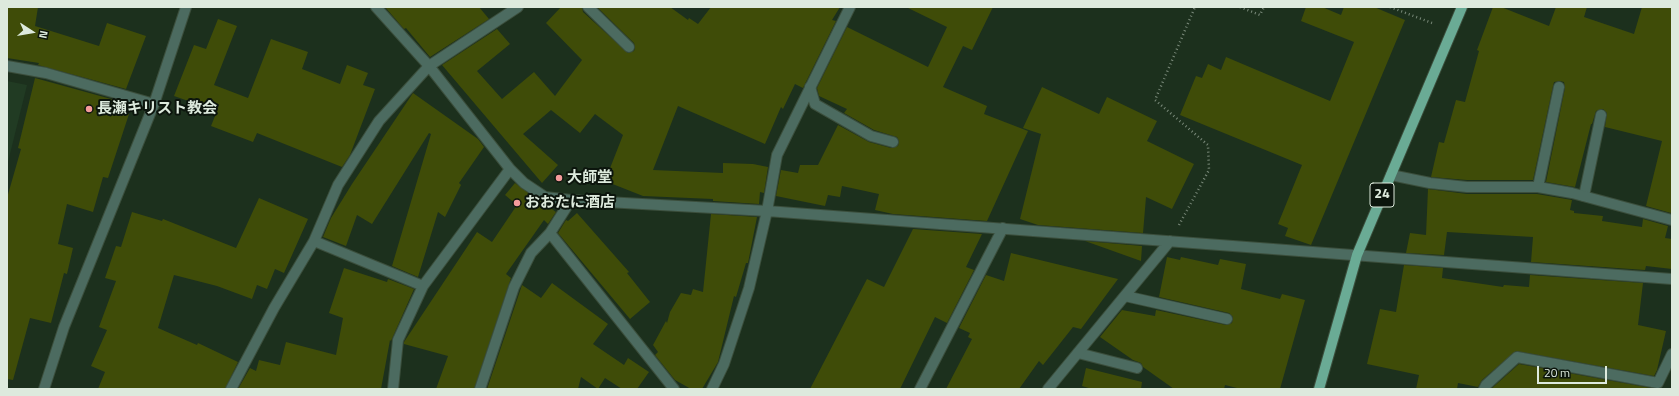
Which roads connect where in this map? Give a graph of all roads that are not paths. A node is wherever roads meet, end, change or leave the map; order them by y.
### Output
1 (186, 7) edge
2 (376, 7) edge
3 (518, 7) edge
4 (588, 7) edge
5 (850, 7) edge
6 (1462, 7) edge
7 (629, 47) dead end
8 (7, 66) edge
9 (429, 66) junction
10 (810, 87) junction
11 (1559, 87) dead end
12 (154, 104) junction
13 (1601, 115) dead end
14 (894, 142) dead end
15 (510, 169) junction
16 (1391, 175) junction
17 (1538, 187) junction
18 (1584, 196) junction
19 (571, 200) junction
20 (767, 211) junction
21 (1672, 220) edge
22 (1003, 228) junction
23 (550, 233) junction
24 (314, 241) junction
25 (1170, 241) junction
26 (1357, 255) junction
27 (1672, 279) edge
28 (423, 286) junction
29 (1125, 296) junction
30 (1226, 319) dead end
31 (1078, 353) junction
32 (1672, 354) edge
33 (1137, 368) dead end
34 (1657, 386) edge
35 (44, 389) edge
36 (231, 389) edge
37 (393, 389) edge
38 (480, 389) edge
39 (674, 389) edge
40 (712, 389) edge
41 (920, 389) edge
42 (1048, 389) edge
43 (1319, 389) edge
44 (1484, 389) edge

1 - 12 street
2 - 9 street
3 - 9 street
4 - 7 street
5 - 10 street
6 - 16 main road, 24
8 - 12 street
9 - 15 street
9 - 24 street
10 - 14 street
10 - 20 street
11 - 17 street
12 - 35 street
13 - 18 street
15 - 19 street
15 - 28 street
16 - 17 street
16 - 26 main road, 24
17 - 18 street
18 - 21 street
19 - 20 street
19 - 23 street
20 - 22 street
20 - 40 street
22 - 25 street
22 - 41 street
23 - 38 street
23 - 39 street
24 - 28 street
24 - 36 street
25 - 26 street
25 - 29 street
26 - 27 street
26 - 43 main road, 24
28 - 37 street
29 - 30 street
29 - 31 street
31 - 33 street
31 - 42 street
32 - 34 street
34 - 44 street

